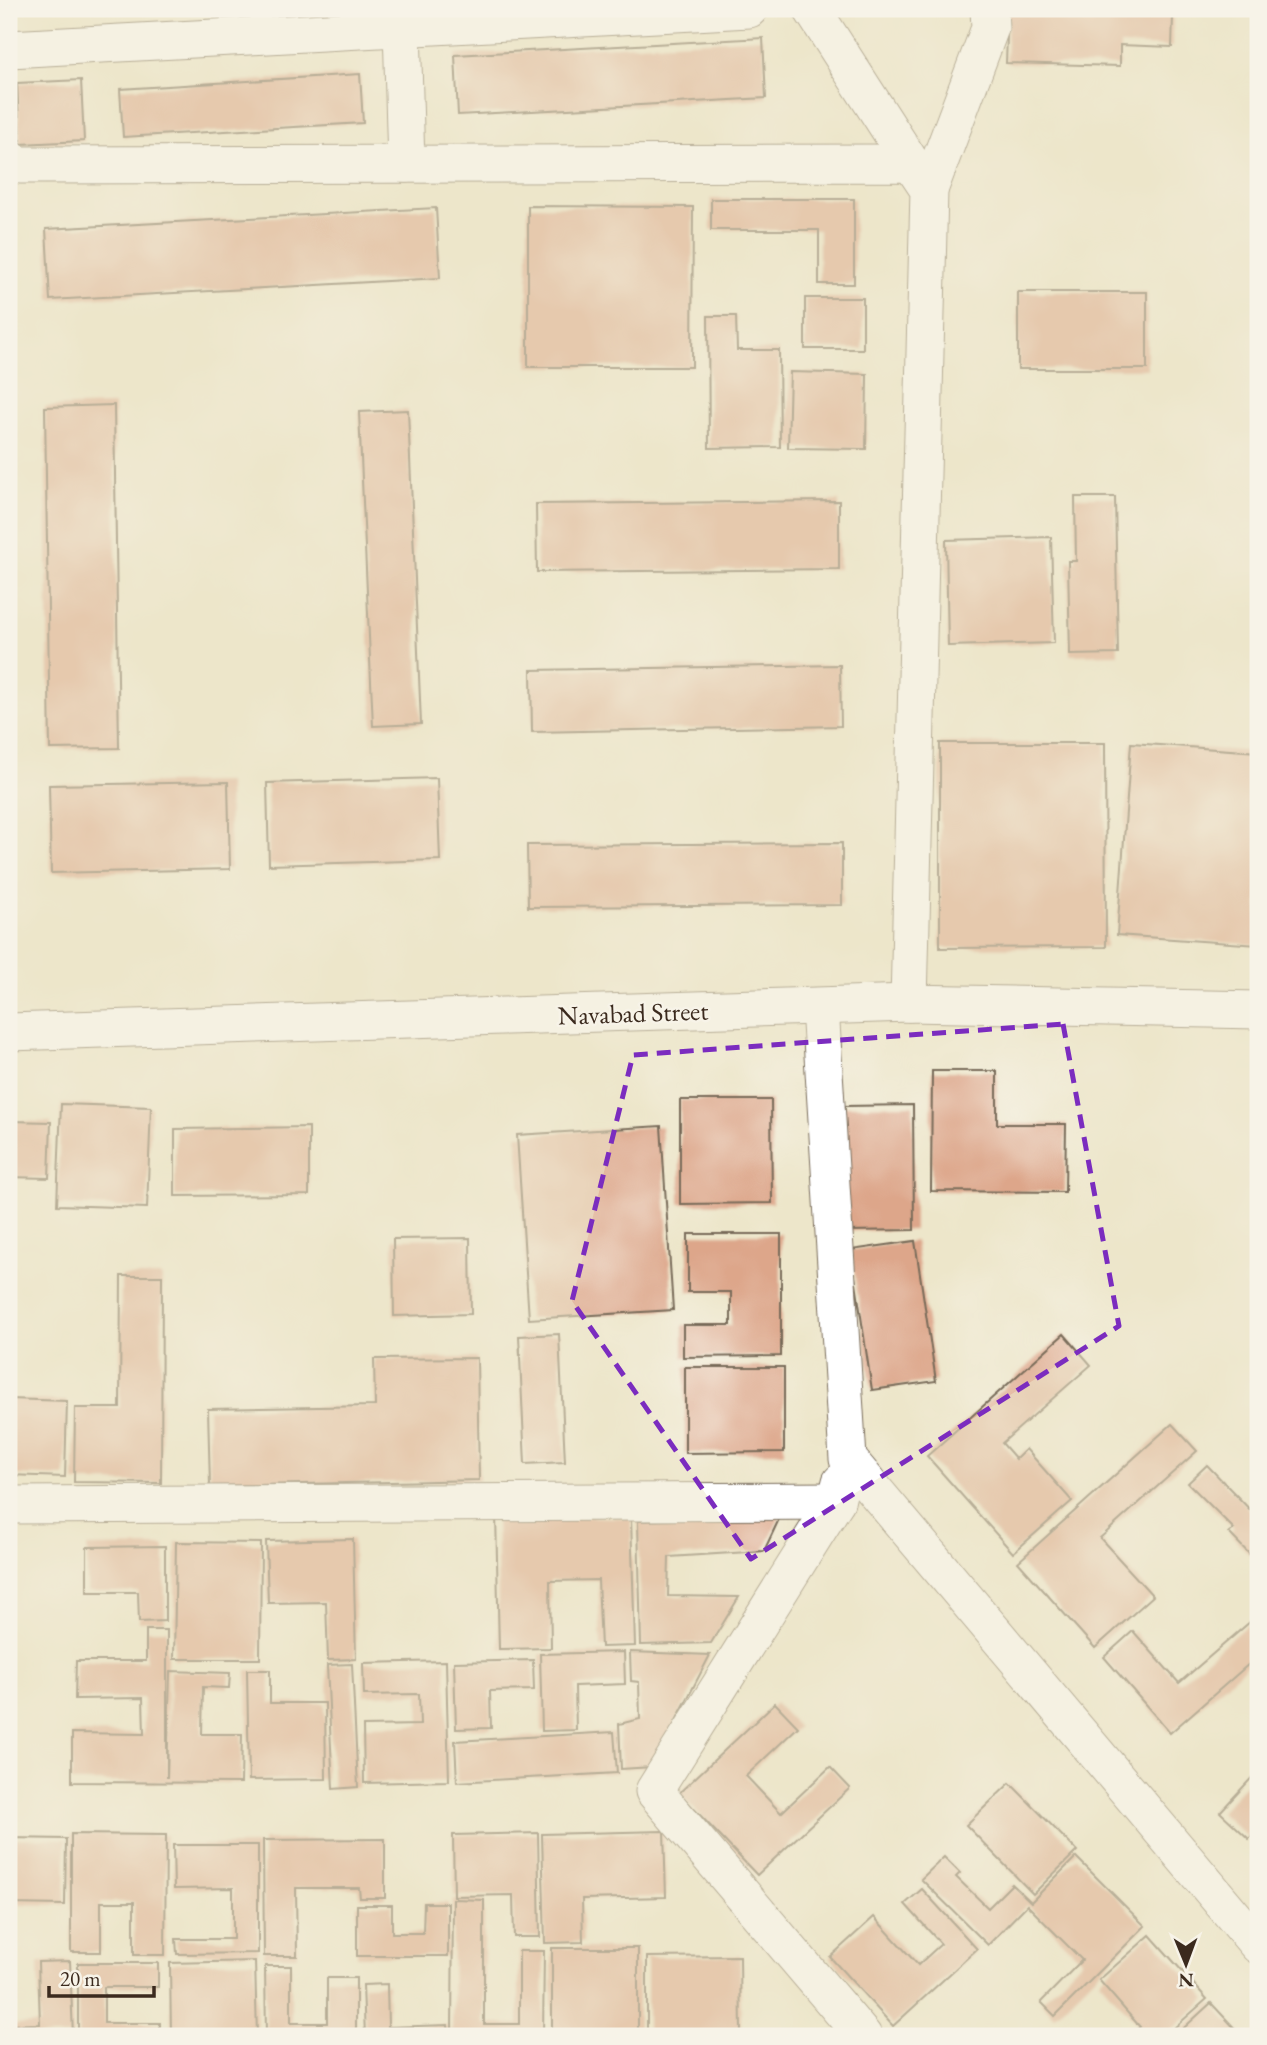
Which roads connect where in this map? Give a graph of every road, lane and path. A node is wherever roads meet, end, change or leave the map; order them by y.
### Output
1 (749, 9) edge
2 (812, 9) edge
3 (989, 9) edge
4 (402, 27) junction
5 (9, 48) edge
6 (9, 159) edge
7 (406, 164) junction
8 (920, 177) junction
9 (909, 1003) junction
10 (820, 1007) junction
11 (1258, 1010) edge
12 (9, 1032) edge
13 (848, 1459) junction
14 (836, 1501) junction
15 (9, 1505) edge
16 (1258, 1945) edge
17 (863, 2036) edge

1 - 4 street
2 - 8 street
3 - 8 street
4 - 5 street
4 - 7 street
6 - 7 street
7 - 8 street
8 - 9 street
9 - 10 street, Navabad Street
9 - 11 street, Navabad Street
10 - 12 street, Navabad Street
10 - 13 street
13 - 14 street
13 - 16 street
14 - 15 street
14 - 17 street

